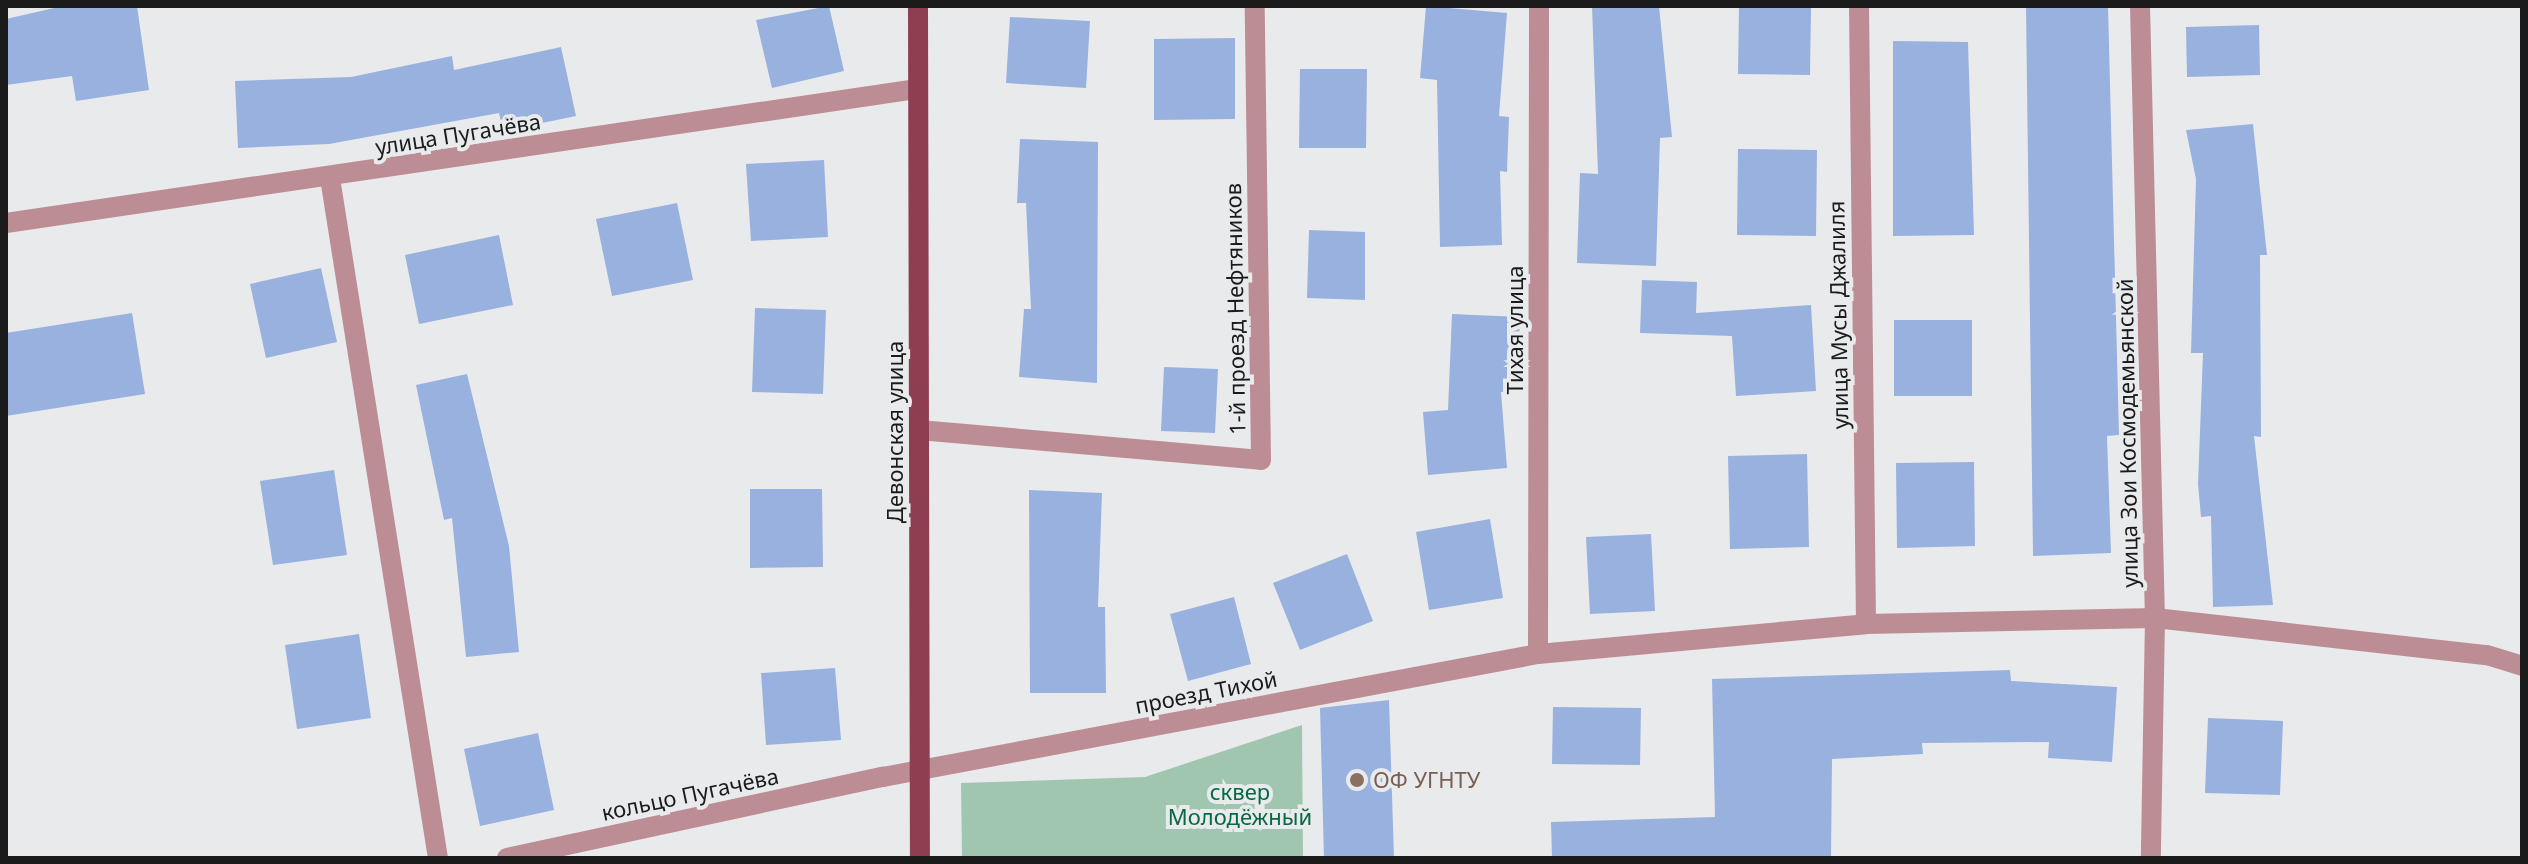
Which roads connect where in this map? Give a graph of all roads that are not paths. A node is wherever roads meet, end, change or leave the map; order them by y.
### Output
1 (918, 6) edge
2 (1255, 6) edge
3 (1539, 6) edge
4 (1859, 6) edge
5 (2140, 6) edge
6 (917, 89) junction
7 (330, 178) junction
8 (6, 223) edge
9 (919, 430) junction
10 (2155, 618) junction
11 (1866, 624) junction
12 (1538, 654) junction
13 (2522, 666) edge
14 (921, 770) junction
15 (883, 777) joint
16 (438, 858) edge
17 (507, 858) edge
18 (920, 858) edge
19 (2151, 858) edge

1 - 6 main road, Девонская улица
2 - 9 street, 1-й проезд Нефтяников
3 - 12 street, Тихая улица
4 - 11 street, улица Мусы Джалиля
5 - 10 street, улица Зои Космодемьянской
6 - 7 street, улица Пугачёва
6 - 9 main road, Девонская улица
7 - 8 street, улица Пугачёва
7 - 16 street
9 - 14 main road, Девонская улица
10 - 11 street, проезд Тихой
10 - 13 street, проезд Тихой
10 - 19 street, улица Зои Космодемьянской
11 - 12 street, проезд Тихой
12 - 14 street, проезд Тихой
14 - 15 street, проезд Тихой
14 - 18 main road, Девонская улица
15 - 17 street, кольцо Пугачёва

